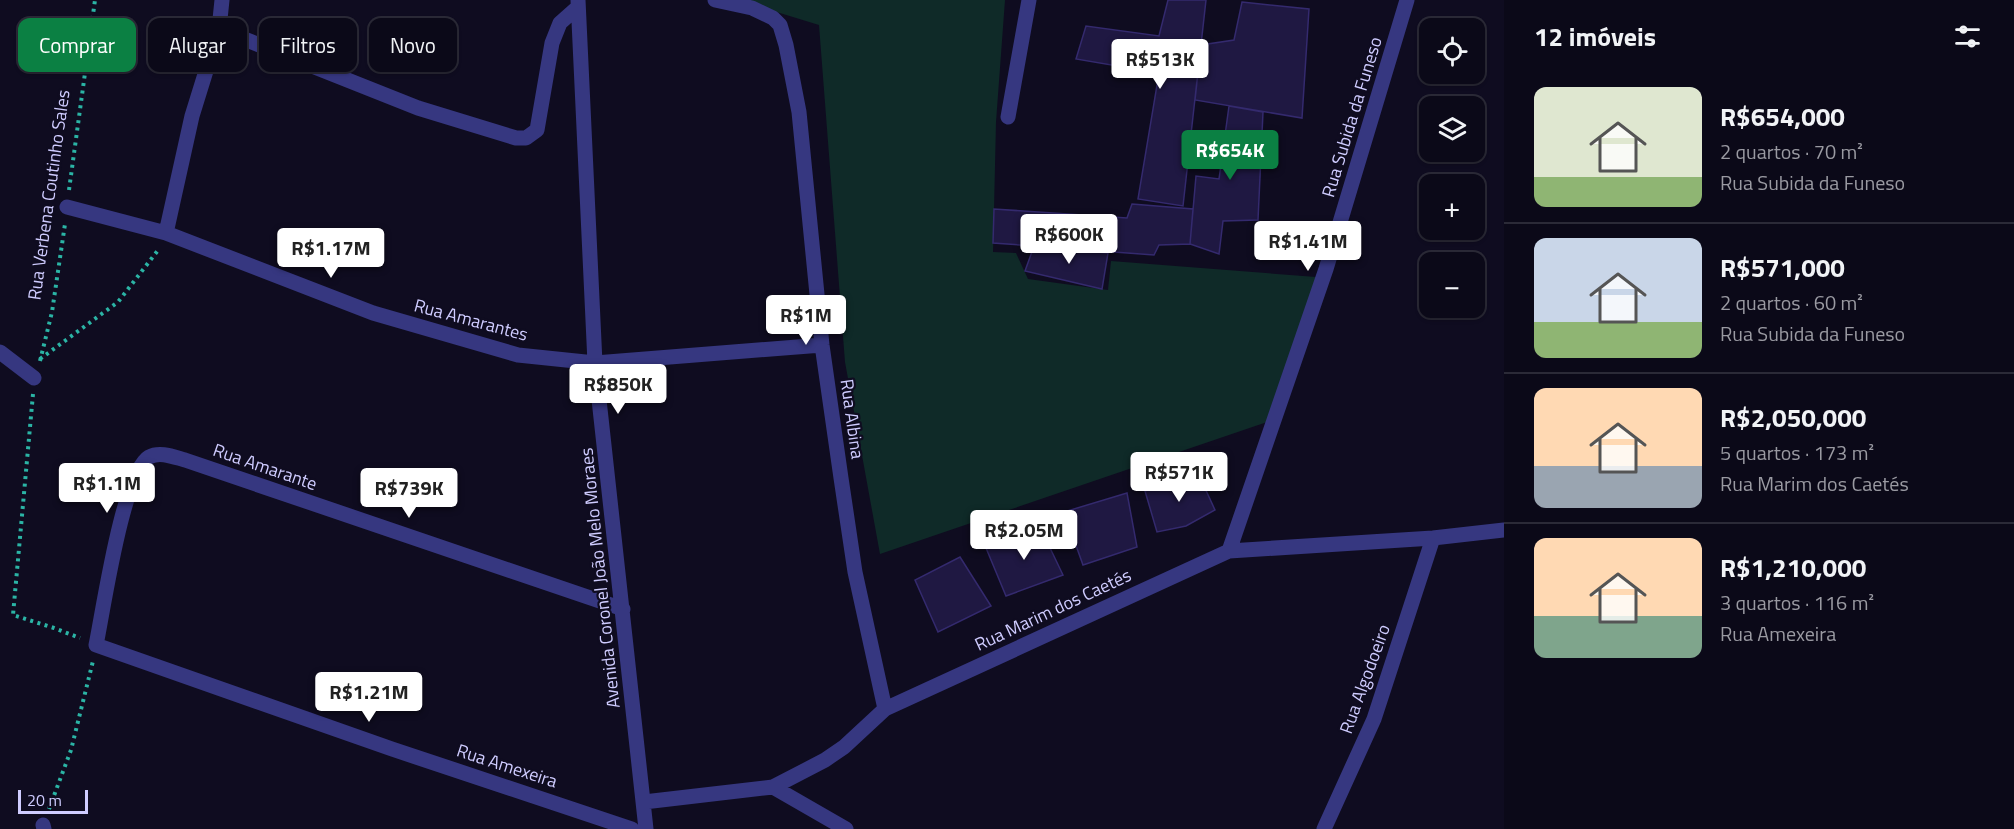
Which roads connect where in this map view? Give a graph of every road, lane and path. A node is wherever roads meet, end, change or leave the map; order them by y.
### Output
1 (95, 0) edge
2 (222, 0) edge
3 (715, 0) edge
4 (1029, 0) edge
5 (1407, 0) edge
6 (578, 3) edge
7 (220, 18) edge
8 (247, 40) edge
9 (206, 72) edge
10 (1008, 117) dead end
11 (67, 207) junction
12 (166, 233) junction
13 (822, 345) junction
14 (0, 352) edge
15 (40, 359) junction
16 (595, 363) junction
17 (34, 378) junction
18 (1504, 530) edge
19 (1433, 538) junction
20 (1228, 551) junction
21 (623, 609) junction
22 (96, 645) junction
23 (885, 709) junction
24 (773, 787) junction
25 (644, 802) junction
26 (44, 827) edge
27 (633, 829) edge
28 (646, 829) edge
29 (846, 829) edge
30 (1324, 829) edge

1 - 11 path, Rua Verbena Coutinho Sales
2 - 7 street
3 - 13 street, Rua Albina
4 - 10 street
5 - 20 street, Rua Subida da Funeso
6 - 8 street
6 - 16 street, Avenida Coronel João Melo Moraes
9 - 12 street
11 - 12 street, Rua Amarantes
11 - 15 path, Rua Verbena Coutinho Sales
12 - 15 path
12 - 16 street, Rua Amarantes
13 - 16 street, Rua Amarantes
13 - 23 street, Rua Albina
14 - 17 street
15 - 17 path, Rua Verbena Coutinho Sales
16 - 21 street, Avenida Coronel João Melo Moraes
17 - 22 path, Rua Verbena Coutinho Sales
18 - 19 street, Rua Marim dos Caetés
19 - 20 street, Rua Marim dos Caetés
19 - 30 street, Rua Algodoeiro
20 - 23 street, Rua Marim dos Caetés
21 - 22 street, Rua Amarante
21 - 25 street, Avenida Coronel João Melo Moraes
22 - 26 path
22 - 27 street, Rua Amexeira
23 - 24 street, Rua Marim dos Caetés
24 - 25 street, Rua Marim dos Caetés
24 - 29 street
25 - 28 street, Avenida Coronel João Melo Moraes

